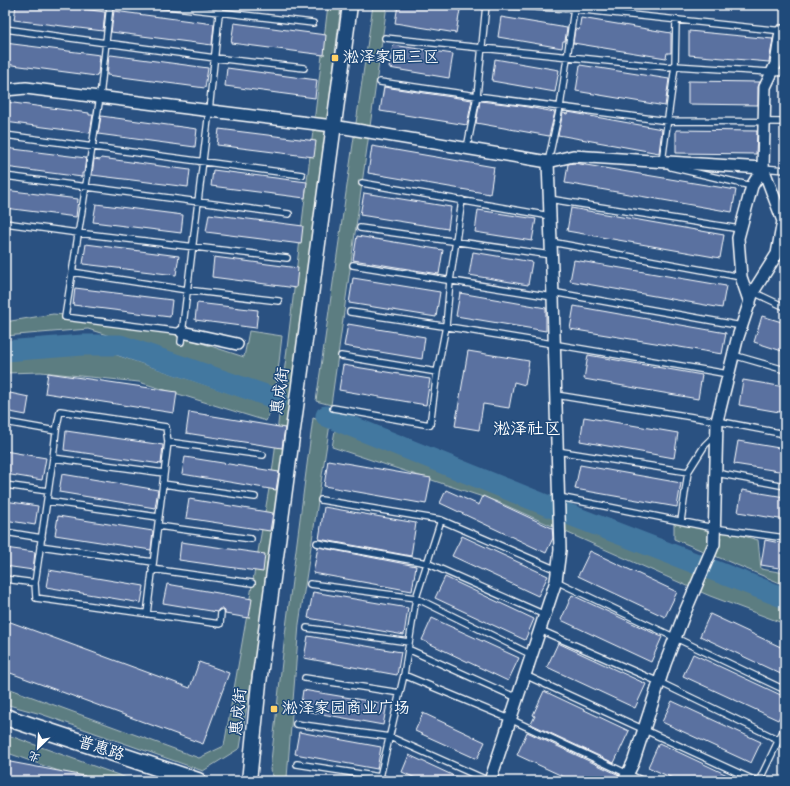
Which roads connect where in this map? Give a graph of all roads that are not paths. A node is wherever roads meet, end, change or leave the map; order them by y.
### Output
1 (110, 5) edge
2 (158, 5) edge
3 (220, 5) edge
4 (350, 5) edge
5 (486, 5) edge
6 (493, 5) edge
7 (574, 9) junction
8 (220, 12) junction
9 (676, 20) junction
10 (313, 23) dead end
11 (5, 29) edge
12 (783, 32) edge
13 (385, 38) dead end
14 (106, 42) junction
15 (483, 49) junction
16 (566, 57) junction
17 (215, 58) junction
18 (675, 66) junction
19 (304, 68) dead end
20 (772, 73) junction
21 (785, 73) edge
22 (380, 82) dead end
23 (5, 90) edge
24 (477, 96) junction
25 (100, 98) junction
26 (560, 106) junction
27 (210, 111) junction
28 (668, 121) junction
29 (764, 121) junction
30 (785, 122) edge
31 (333, 126) junction
32 (5, 135) edge
33 (92, 146) junction
34 (467, 148) junction
35 (645, 160) junction
36 (203, 161) junction
37 (548, 162) junction
38 (662, 162) junction
39 (763, 168) junction
40 (785, 170) edge
41 (302, 175) dead end
42 (5, 176) edge
43 (362, 183) dead end
44 (752, 186) junction
45 (85, 187) junction
46 (462, 200) junction
47 (550, 200) junction
48 (198, 202) junction
49 (782, 212) edge
50 (289, 214) dead end
51 (550, 216) junction
52 (5, 223) edge
53 (360, 228) dead end
54 (740, 229) junction
55 (78, 233) junction
56 (456, 241) junction
57 (551, 242) junction
58 (192, 248) junction
59 (551, 255) junction
60 (287, 258) dead end
61 (353, 265) dead end
62 (72, 272) junction
63 (741, 277) junction
64 (450, 281) junction
65 (187, 290) junction
66 (553, 294) junction
67 (751, 298) junction
68 (279, 301) dead end
69 (785, 307) edge
70 (350, 312) dead end
71 (446, 326) junction
72 (742, 326) junction
73 (181, 337) junction
74 (237, 344) dead end
75 (555, 344) junction
76 (733, 355) junction
77 (341, 356) dead end
78 (785, 370) edge
79 (437, 372) junction
80 (728, 374) junction
81 (556, 395) junction
82 (333, 408) dead end
83 (717, 421) junction
84 (5, 422) edge
85 (56, 431) junction
86 (717, 433) junction
87 (785, 434) edge
88 (168, 442) junction
89 (558, 451) junction
90 (262, 455) dead end
91 (53, 458) junction
92 (688, 472) junction
93 (164, 473) junction
94 (716, 473) junction
95 (163, 484) junction
96 (5, 485) edge
97 (785, 486) edge
98 (48, 491) junction
99 (255, 497) dead end
100 (559, 497) junction
101 (321, 500) dead end
102 (47, 501) junction
103 (158, 517) junction
104 (442, 520) junction
105 (681, 521) junction
106 (158, 526) junction
107 (714, 528) junction
108 (5, 532) edge
109 (42, 538) junction
110 (785, 538) edge
111 (251, 539) dead end
112 (317, 543) dead end
113 (40, 546) junction
114 (153, 562) junction
115 (427, 563) junction
116 (152, 569) junction
117 (557, 576) junction
118 (5, 579) edge
119 (35, 583) junction
120 (252, 583) dead end
121 (310, 584) dead end
122 (416, 598) junction
123 (221, 613) dead end
124 (147, 614) junction
125 (545, 615) junction
126 (307, 628) dead end
127 (540, 630) junction
128 (675, 638) junction
129 (409, 642) junction
130 (408, 649) junction
131 (532, 655) junction
132 (404, 675) junction
133 (525, 675) junction
134 (305, 678) dead end
135 (660, 682) junction
136 (785, 690) edge
137 (400, 693) junction
138 (517, 698) junction
139 (5, 717) edge
140 (510, 719) junction
141 (296, 724) dead end
142 (785, 727) edge
143 (644, 729) junction
144 (390, 737) junction
145 (779, 740) junction
146 (296, 764) dead end
147 (380, 777) junction
148 (626, 777) edge
149 (198, 781) edge
150 (249, 781) edge
151 (389, 781) edge
152 (489, 781) edge
153 (643, 781) edge
154 (758, 781) edge

1 - 14 lane
2 - 8 lane
3 - 8 lane
4 - 31 street, 惠成街
5 - 15 lane
6 - 7 lane
7 - 9 lane
7 - 16 lane
8 - 10 lane
8 - 17 lane
9 - 12 lane
9 - 18 lane
11 - 14 lane
12 - 20 street
13 - 15 lane
14 - 17 lane
14 - 25 lane
15 - 16 lane
15 - 24 lane
16 - 18 lane
16 - 26 lane
17 - 19 lane
17 - 27 lane
18 - 20 lane
18 - 28 lane
20 - 21 lane
20 - 29 street
22 - 24 lane
23 - 25 street
24 - 26 lane
24 - 34 lane
25 - 27 street
25 - 33 lane
26 - 28 lane
26 - 37 lane
27 - 31 street
27 - 36 lane
28 - 29 lane
28 - 38 lane
29 - 30 lane
29 - 39 street
31 - 34 street
31 - 150 street, 惠成街
32 - 33 lane
33 - 36 lane
33 - 45 lane
34 - 37 street
35 - 37 street
35 - 38 street
35 - 44 lane
36 - 41 lane
36 - 48 lane
37 - 47 street
38 - 39 street
39 - 40 lane
39 - 44 street
39 - 49 street
42 - 45 lane
43 - 46 lane
44 - 54 street
45 - 48 lane
45 - 55 lane
46 - 51 lane
46 - 56 lane
47 - 51 street
47 - 54 lane
48 - 50 lane
48 - 58 lane
49 - 67 street
51 - 57 street
52 - 55 lane
53 - 56 lane
54 - 63 street
55 - 58 lane
55 - 62 lane
56 - 59 lane
56 - 64 lane
57 - 59 street
57 - 63 lane
58 - 60 lane
58 - 65 lane
59 - 66 street
61 - 64 lane
62 - 65 lane
62 - 73 lane
63 - 67 street
64 - 66 lane
64 - 71 lane
65 - 68 lane
65 - 73 lane
66 - 72 lane
66 - 75 street
67 - 69 lane
67 - 72 street
70 - 71 lane
71 - 75 lane
71 - 79 lane
72 - 76 street
73 - 74 street
75 - 80 lane
75 - 81 street
76 - 78 lane
76 - 80 street
77 - 79 lane
79 - 82 lane
80 - 83 street
81 - 83 lane
81 - 89 street
83 - 86 street
83 - 87 lane
84 - 85 lane
85 - 88 lane
85 - 91 lane
86 - 92 lane
86 - 94 street
88 - 90 lane
88 - 93 lane
89 - 92 lane
89 - 100 street
91 - 93 lane
91 - 98 lane
92 - 105 lane
93 - 95 lane
94 - 97 lane
94 - 107 street
95 - 99 lane
95 - 103 lane
96 - 98 lane
98 - 102 lane
100 - 105 lane
100 - 117 street
101 - 104 lane
102 - 103 lane
102 - 109 lane
103 - 106 lane
104 - 115 lane
104 - 117 lane
105 - 107 lane
106 - 111 lane
106 - 114 lane
107 - 110 lane
107 - 128 street
108 - 109 lane
109 - 113 lane
112 - 115 lane
113 - 114 lane
113 - 119 lane
114 - 116 lane
115 - 122 lane
115 - 125 lane
116 - 120 lane
116 - 124 lane
117 - 125 street
117 - 128 lane
118 - 119 lane
119 - 124 lane
121 - 122 lane
122 - 129 lane
122 - 131 lane
123 - 124 lane
125 - 127 street
126 - 129 lane
127 - 131 street
127 - 135 lane
128 - 135 street
128 - 136 lane
129 - 130 lane
130 - 132 lane
130 - 138 lane
131 - 133 street
132 - 137 lane
132 - 140 lane
133 - 138 street
133 - 143 lane
134 - 137 lane
135 - 143 street
135 - 145 lane
137 - 144 lane
138 - 140 street
139 - 149 main road, 普惠路
140 - 148 lane
140 - 152 street
141 - 144 lane
142 - 145 lane
143 - 148 street
143 - 154 lane
144 - 147 lane
144 - 152 lane
145 - 154 lane
146 - 147 lane
147 - 151 lane
148 - 153 lane

